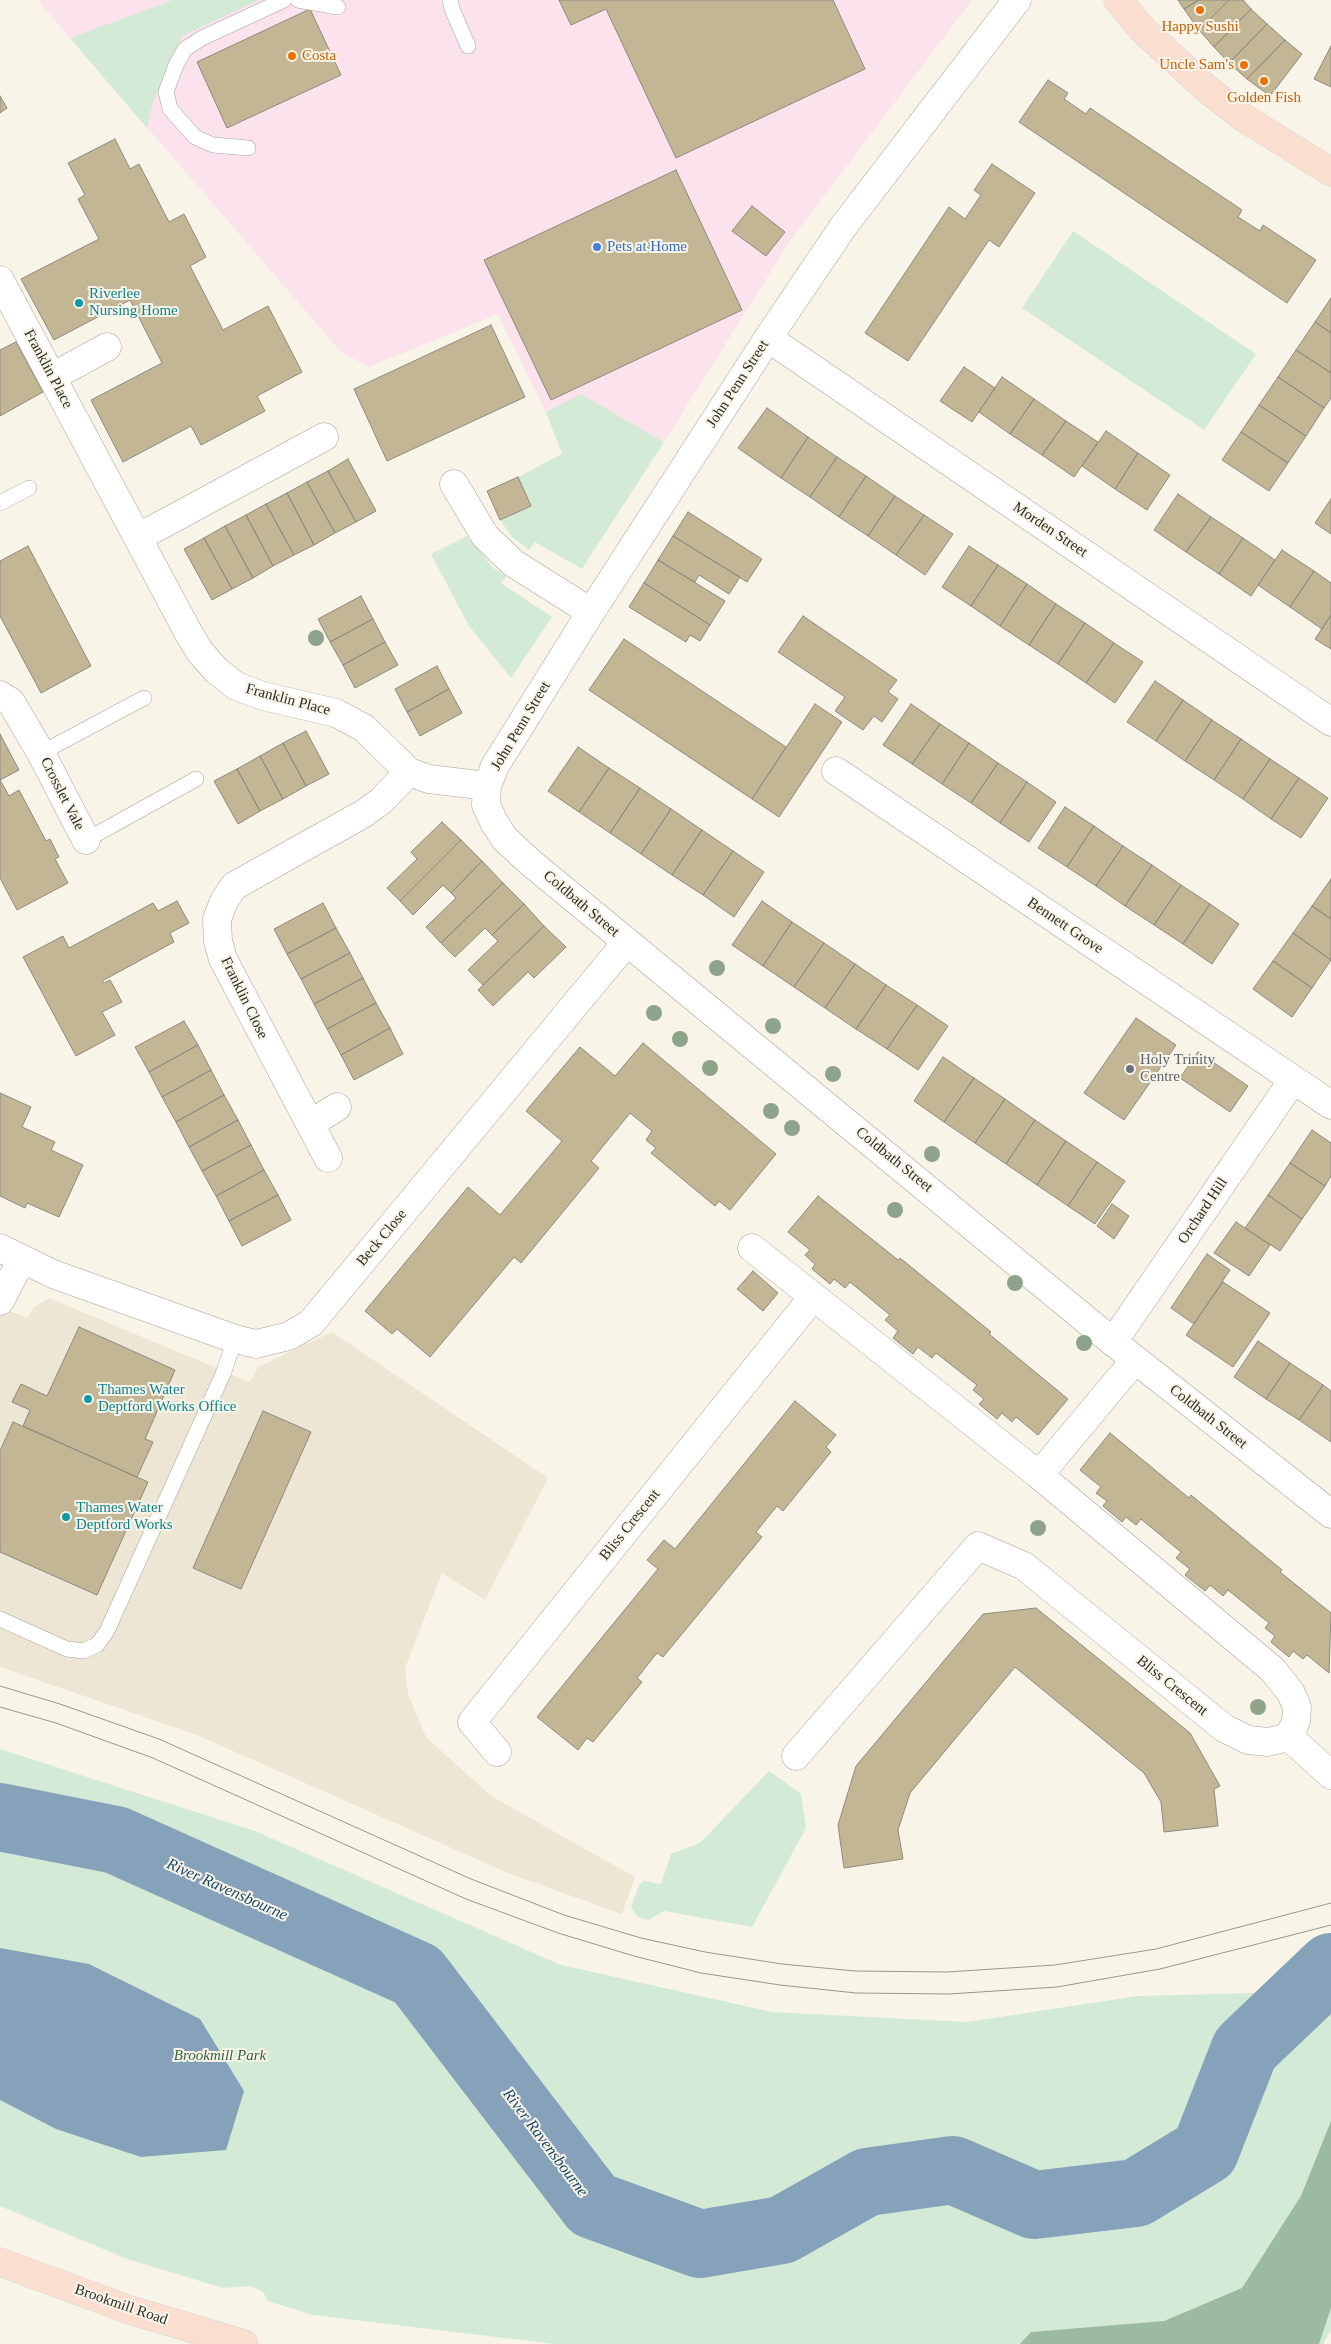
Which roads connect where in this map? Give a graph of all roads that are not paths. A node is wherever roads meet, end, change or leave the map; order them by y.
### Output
1 (284, 0) edge
2 (298, 0) edge
3 (450, 0) edge
4 (1017, 0) edge
5 (1118, 0) edge
6 (338, 7) dead end
7 (468, 46) dead end
8 (248, 148) dead end
9 (1331, 172) edge
10 (0, 280) edge
11 (768, 338) junction
12 (107, 346) dead end
13 (52, 377) junction
14 (324, 437) dead end
15 (454, 484) dead end
16 (30, 488) dead end
17 (0, 504) edge
18 (139, 538) junction
19 (591, 612) junction
20 (0, 695) edge
21 (144, 698) dead end
22 (1331, 722) edge
23 (41, 753) junction
24 (836, 771) dead end
25 (409, 772) junction
26 (196, 778) dead end
27 (487, 786) junction
28 (86, 840) joint
29 (627, 942) junction
30 (1293, 1080) junction
31 (1331, 1105) edge
32 (337, 1107) dead end
33 (310, 1124) junction
34 (328, 1158) dead end
35 (752, 1248) dead end
36 (11, 1253) edge
37 (812, 1297) junction
38 (0, 1301) edge
39 (235, 1339) junction
40 (1113, 1342) junction
41 (1135, 1360) junction
42 (1039, 1475) junction
43 (1331, 1514) edge
44 (0, 1618) edge
45 (1290, 1737) junction
46 (496, 1752) dead end
47 (796, 1756) dead end
48 (1331, 1775) edge
49 (0, 2262) edge
50 (244, 2344) edge

1 - 8 lane
2 - 6 lane
3 - 7 lane
4 - 11 street, John Penn Street
5 - 9 main road
10 - 13 street, Franklin Place
11 - 19 street, John Penn Street
11 - 22 street, Morden Street
12 - 13 street
13 - 18 street, Franklin Place
14 - 18 street
15 - 19 street
16 - 17 lane
18 - 25 street, Franklin Place
19 - 27 street, John Penn Street
20 - 23 street, Crosslet Vale
21 - 23 lane
23 - 28 street, Crosslet Vale
24 - 30 street, Bennett Grove
25 - 27 street, Franklin Place
25 - 33 street, Franklin Close
26 - 28 lane, Crosslet Vale
27 - 29 street, Coldbath Street
29 - 39 street, Beck Close
29 - 40 street, Coldbath Street
30 - 31 street, Bennett Grove
30 - 40 street, Orchard Hill
32 - 33 street
33 - 34 street, Franklin Close
35 - 37 street
36 - 38 street
36 - 39 street, Beck Close
37 - 42 street
37 - 46 street, Bliss Crescent
39 - 44 lane
40 - 41 street, Coldbath Street
41 - 42 street
41 - 43 street, Coldbath Street
42 - 45 street
45 - 47 street, Bliss Crescent
45 - 48 street
49 - 50 main road, Brookmill Road

